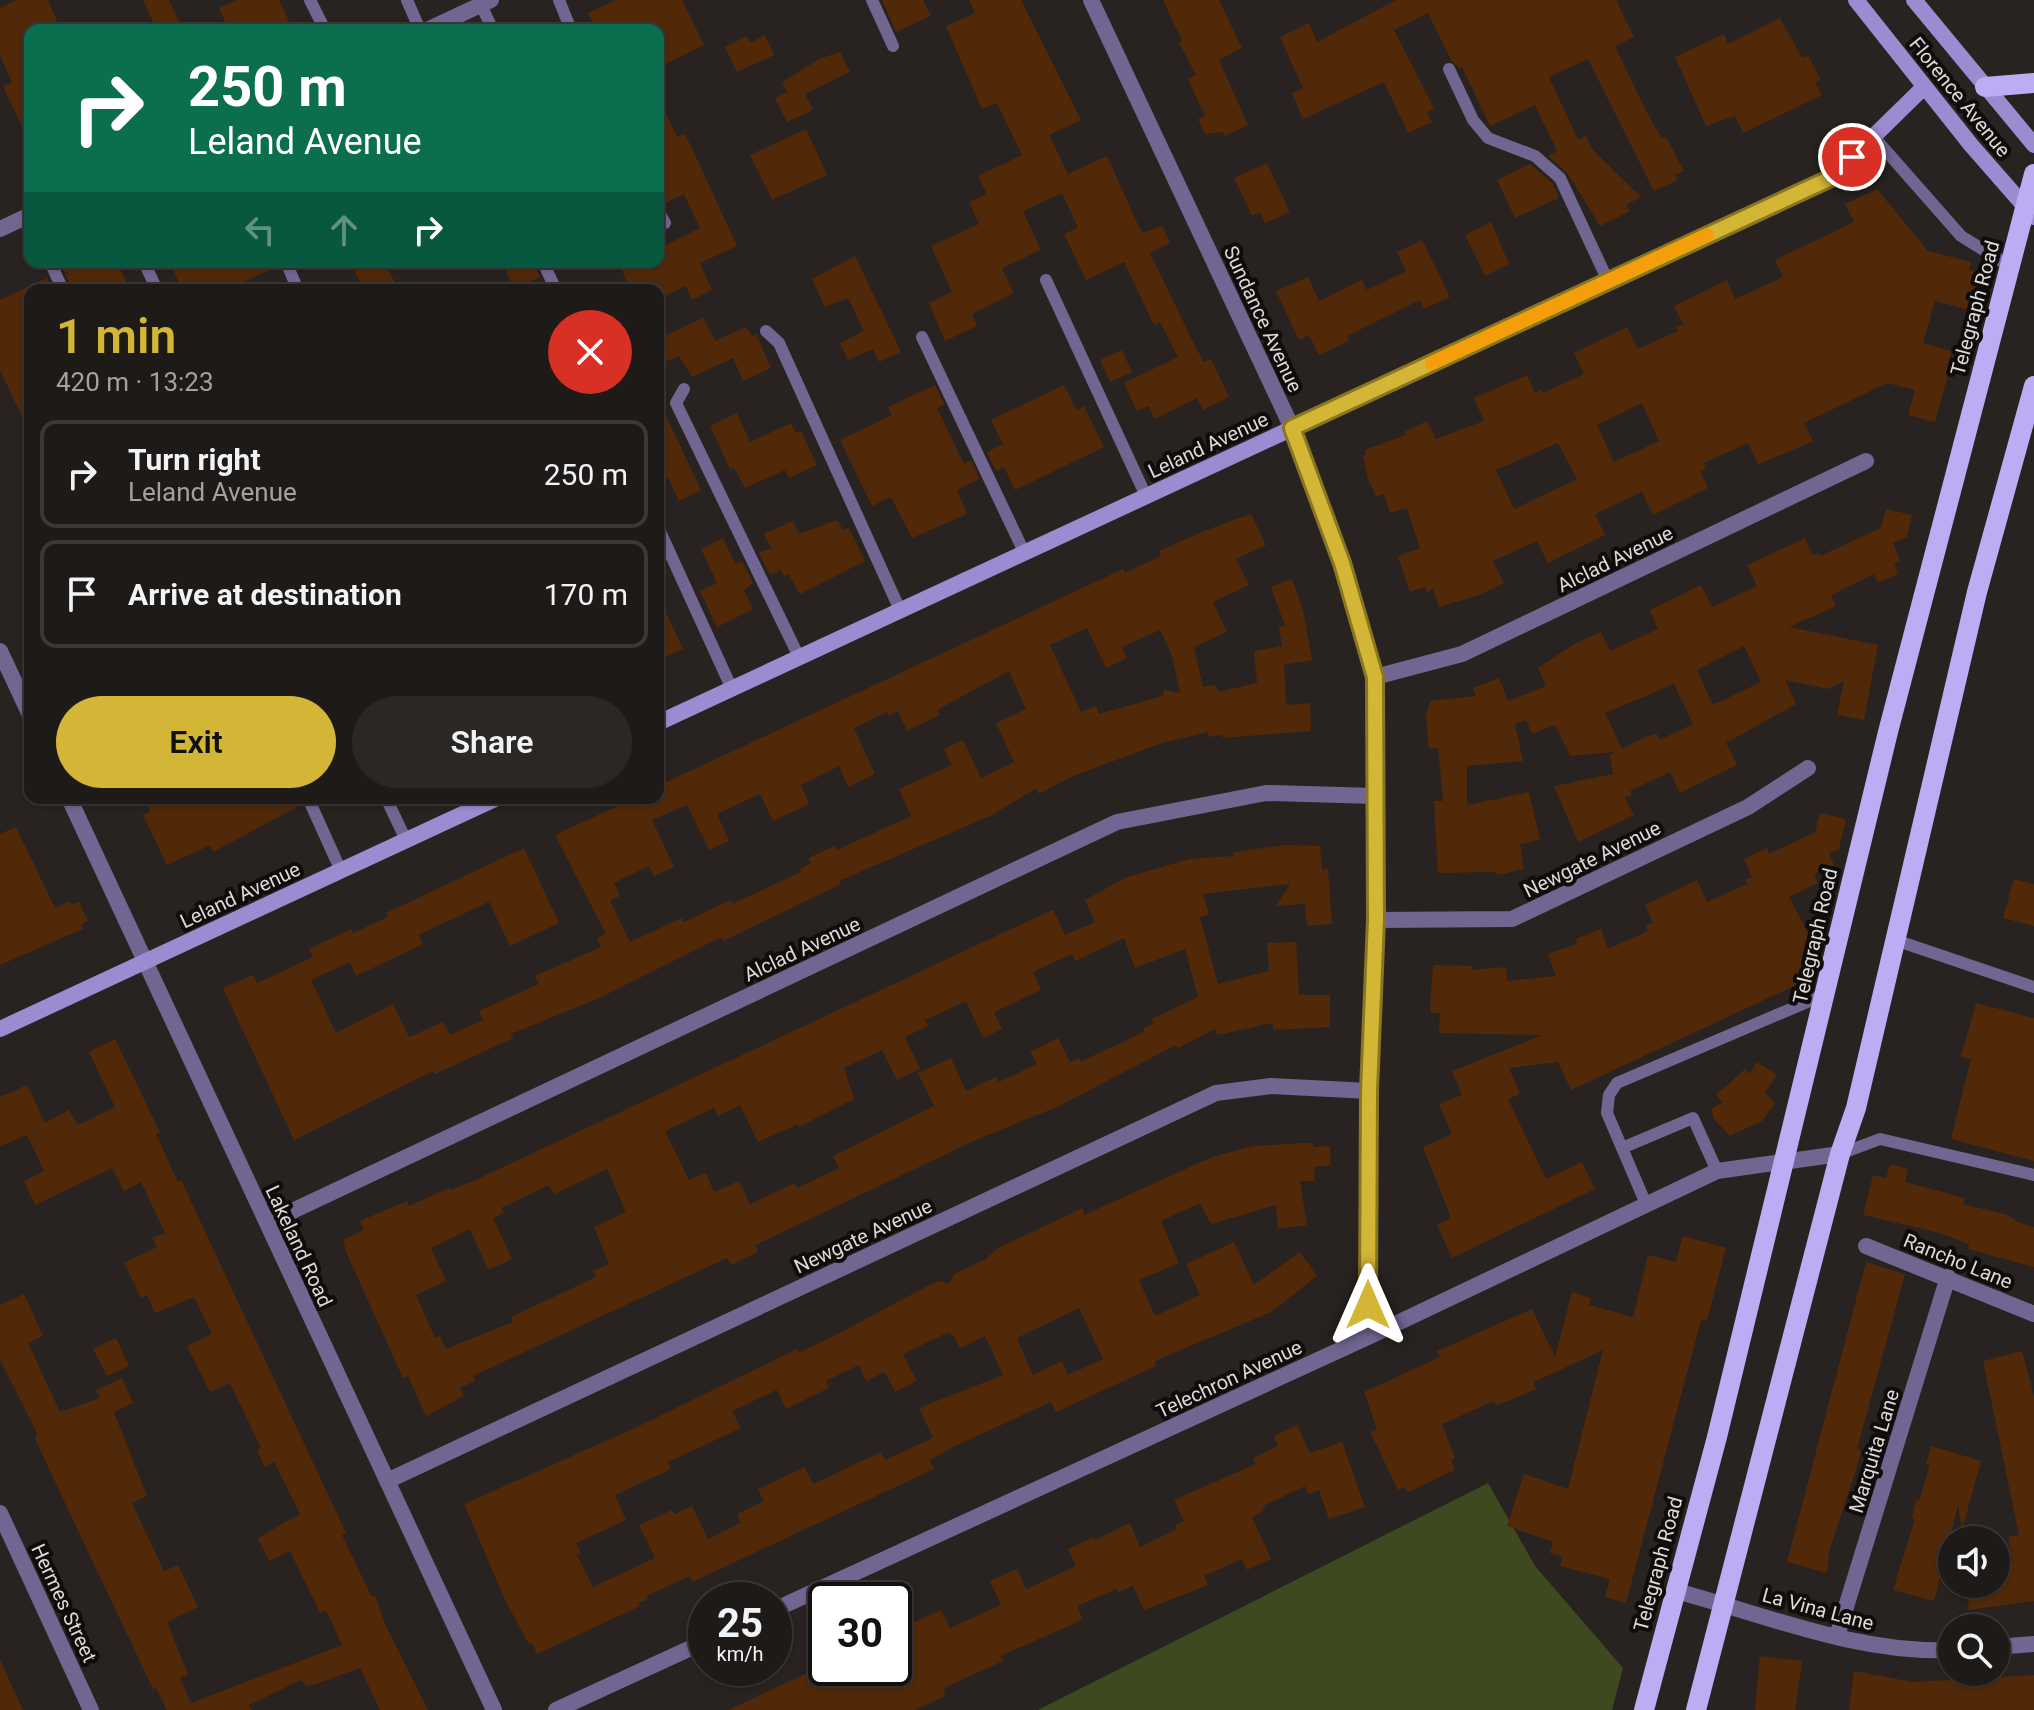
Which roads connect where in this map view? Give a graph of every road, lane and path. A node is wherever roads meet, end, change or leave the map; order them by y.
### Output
1 (310, 0) edge
2 (407, 0) edge
3 (559, 0) edge
4 (872, 0) edge
5 (1091, 0) edge
6 (1856, 0) edge
7 (1914, 0) edge
8 (486, 2) edge
9 (322, 24) edge
10 (424, 24) edge
11 (439, 24) edge
12 (492, 24) edge
13 (569, 24) edge
14 (893, 46) dead end
15 (1449, 69) dead end
16 (2034, 83) edge
17 (1924, 87) junction
18 (1985, 87) junction
19 (1873, 136) junction
20 (2034, 145) edge
21 (2034, 174) edge
22 (2030, 212) edge
23 (24, 219) edge
24 (0, 229) edge
25 (2011, 267) junction
26 (1046, 280) dead end
27 (1608, 281) junction
28 (766, 331) dead end
29 (922, 337) dead end
30 (2034, 386) edge
31 (684, 389) dead end
32 (1292, 428) junction
33 (1866, 461) dead end
34 (1146, 496) junction
35 (664, 540) edge
36 (1024, 552) junction
37 (900, 610) junction
38 (0, 651) edge
39 (799, 657) junction
40 (1375, 677) junction
41 (732, 689) junction
42 (24, 702) edge
43 (664, 720) edge
44 (1808, 768) dead end
45 (1376, 796) junction
46 (72, 804) edge
47 (311, 804) edge
48 (389, 804) edge
49 (484, 804) edge
50 (406, 840) junction
51 (341, 871) junction
52 (1376, 920) junction
53 (1895, 940) junction
54 (145, 961) junction
55 (2034, 987) edge
56 (1826, 994) junction
57 (0, 1029) edge
58 (1369, 1091) junction
59 (1622, 1148) junction
60 (1840, 1154) junction
61 (1786, 1160) junction
62 (1717, 1171) junction
63 (2034, 1175) edge
64 (1646, 1204) junction
65 (267, 1223) junction
66 (1866, 1246) dead end
67 (1948, 1277) junction
68 (2034, 1314) edge
69 (1368, 1337) junction
70 (387, 1481) junction
71 (0, 1513) edge
72 (1676, 1591) junction
73 (792, 1602) edge
74 (1723, 1604) junction
75 (1837, 1636) junction
76 (2034, 1644) edge
77 (2010, 1646) edge
78 (688, 1649) edge
79 (1938, 1650) edge
80 (91, 1710) edge
81 (494, 1710) edge
82 (556, 1710) edge
83 (1644, 1710) edge
84 (1696, 1710) edge

1 - 9 lane
2 - 10 lane
3 - 13 lane
4 - 14 lane
5 - 32 street, Sundance Avenue
6 - 17 street, Florence Avenue
7 - 18 street, Florence Avenue
8 - 11 street
8 - 12 lane
15 - 27 lane
16 - 18 main road
17 - 19 street, Leland Avenue
17 - 22 street, Florence Avenue
18 - 20 street, Florence Avenue
19 - 25 lane
19 - 27 street, Leland Avenue
21 - 22 main road, Telegraph Road
22 - 25 main road, Telegraph Road
23 - 24 street
25 - 56 main road, Telegraph Road
26 - 34 lane
27 - 32 street, Leland Avenue
28 - 37 lane
29 - 36 lane
30 - 53 main road
31 - 39 lane
32 - 34 street, Leland Avenue
32 - 40 street, Sundance Avenue
33 - 40 street, Alclad Avenue
34 - 36 street, Leland Avenue
35 - 41 lane
36 - 37 street, Leland Avenue
37 - 39 street, Leland Avenue
38 - 42 street
39 - 41 street, Leland Avenue
40 - 45 street, Sundance Avenue
41 - 43 street, Leland Avenue
44 - 52 street, Newgate Avenue
45 - 52 street, Sundance Avenue
45 - 65 street, Alclad Avenue
46 - 54 street, Lakeland Road
47 - 51 lane
48 - 50 lane
49 - 50 street, Leland Avenue
50 - 51 street, Leland Avenue
51 - 54 street, Leland Avenue
52 - 58 street, Sundance Avenue
53 - 55 lane
53 - 60 main road
54 - 57 street, Leland Avenue
54 - 65 street, Lakeland Road
56 - 59 lane
56 - 61 main road, Telegraph Road
58 - 69 street, Sundance Avenue
58 - 70 street, Newgate Avenue
59 - 62 lane
59 - 64 lane
60 - 61 street, Telechron Avenue
60 - 63 lane
60 - 74 main road
61 - 62 street, Telechron Avenue
61 - 72 main road, Telegraph Road
62 - 64 street, Telechron Avenue
64 - 69 street, Telechron Avenue
65 - 70 street, Lakeland Road
66 - 67 street, Rancho Lane
67 - 68 street, Rancho Lane
67 - 75 street, Marquita Lane
69 - 73 street, Telechron Avenue
70 - 81 street, Lakeland Road
71 - 80 street, Hermes Street
72 - 74 street, La Vina Lane
72 - 83 main road, Telegraph Road
74 - 75 street, La Vina Lane
74 - 84 main road
75 - 79 street, La Vina Lane
76 - 77 street
78 - 82 street

